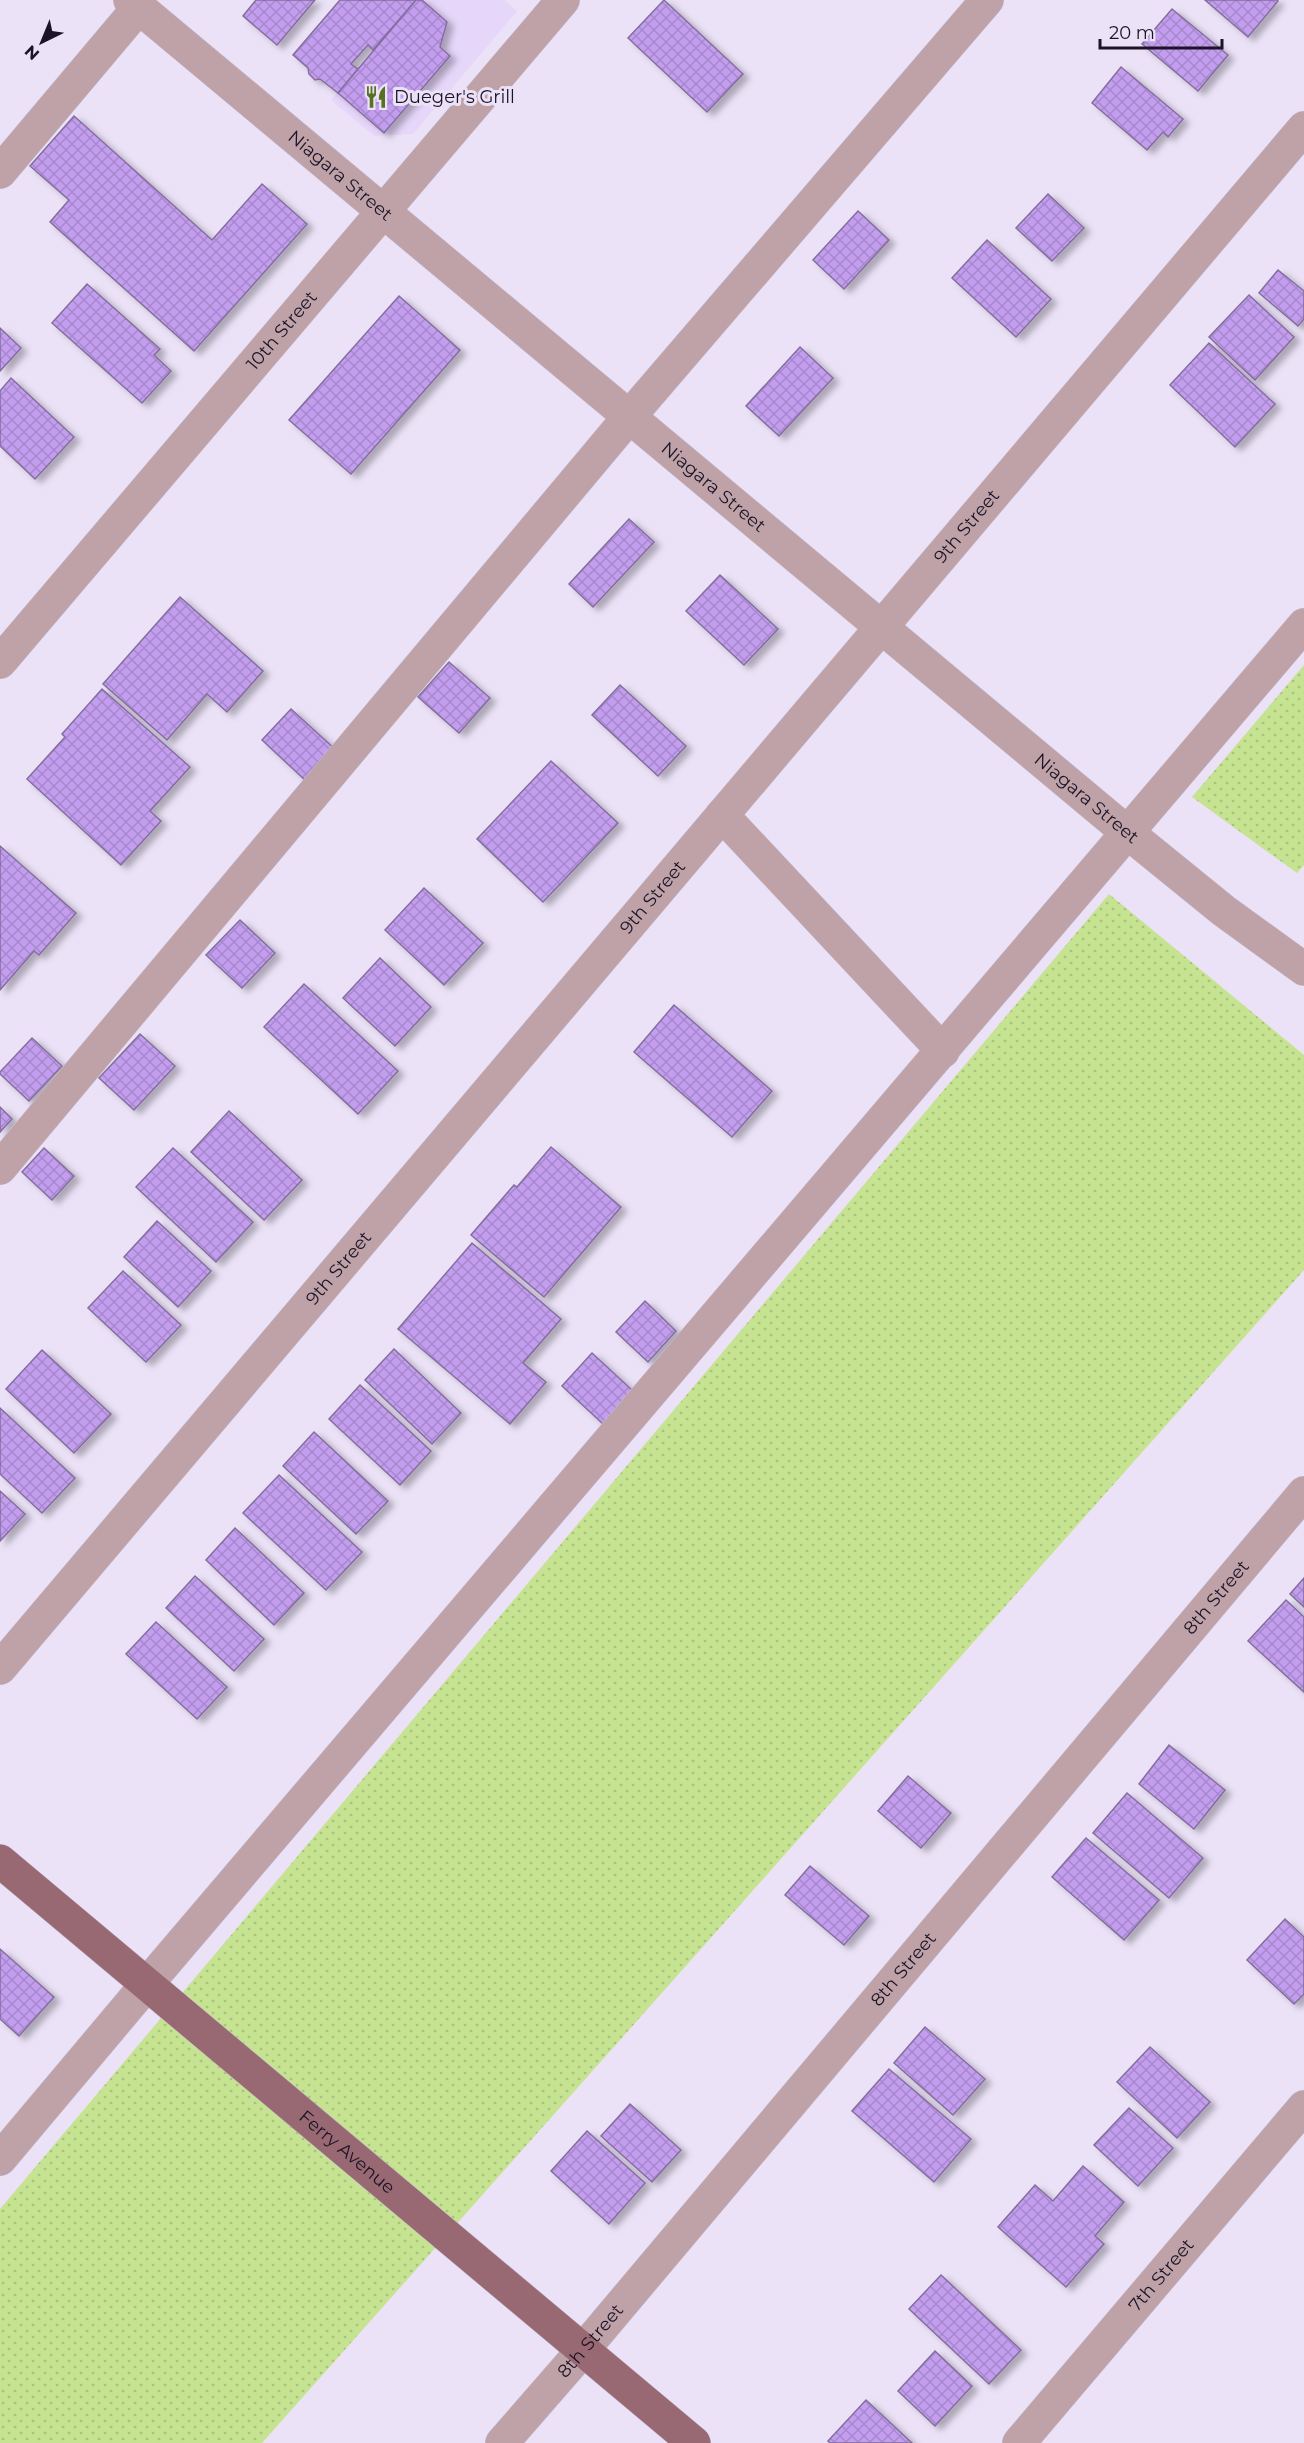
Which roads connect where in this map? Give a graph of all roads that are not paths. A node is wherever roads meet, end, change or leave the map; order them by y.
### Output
1 (563, 0) edge
2 (987, 0) edge
3 (135, 4) edge
4 (1304, 128) edge
5 (0, 172) edge
6 (383, 211) junction
7 (629, 417) junction
8 (1304, 625) edge
9 (880, 628) junction
10 (0, 662) edge
11 (722, 815) junction
12 (1128, 833) junction
13 (1304, 969) edge
14 (943, 1051) junction
15 (0, 1168) edge
16 (1304, 1493) edge
17 (0, 1668) edge
18 (0, 1861) edge
19 (147, 1984) junction
20 (1304, 2107) edge
21 (0, 2159) edge
22 (583, 2350) junction
23 (502, 2443) edge
24 (694, 2443) edge
25 (1019, 2443) edge

1 - 6 street, 10th Street
2 - 7 street
3 - 5 street
3 - 6 street, Niagara Street
4 - 9 street, 9th Street
6 - 7 street, Niagara Street
6 - 10 street, 10th Street
7 - 9 street, Niagara Street
7 - 15 street
8 - 12 street
9 - 11 street, 9th Street
9 - 12 street, Niagara Street
11 - 14 street
11 - 17 street, 9th Street
12 - 13 street, Niagara Street
12 - 14 street
14 - 19 street
16 - 22 street, 8th Street
18 - 19 main road, Ferry Avenue
19 - 21 street
19 - 22 main road, Ferry Avenue
20 - 25 street, 7th Street
22 - 23 street, 8th Street
22 - 24 main road, Ferry Avenue

